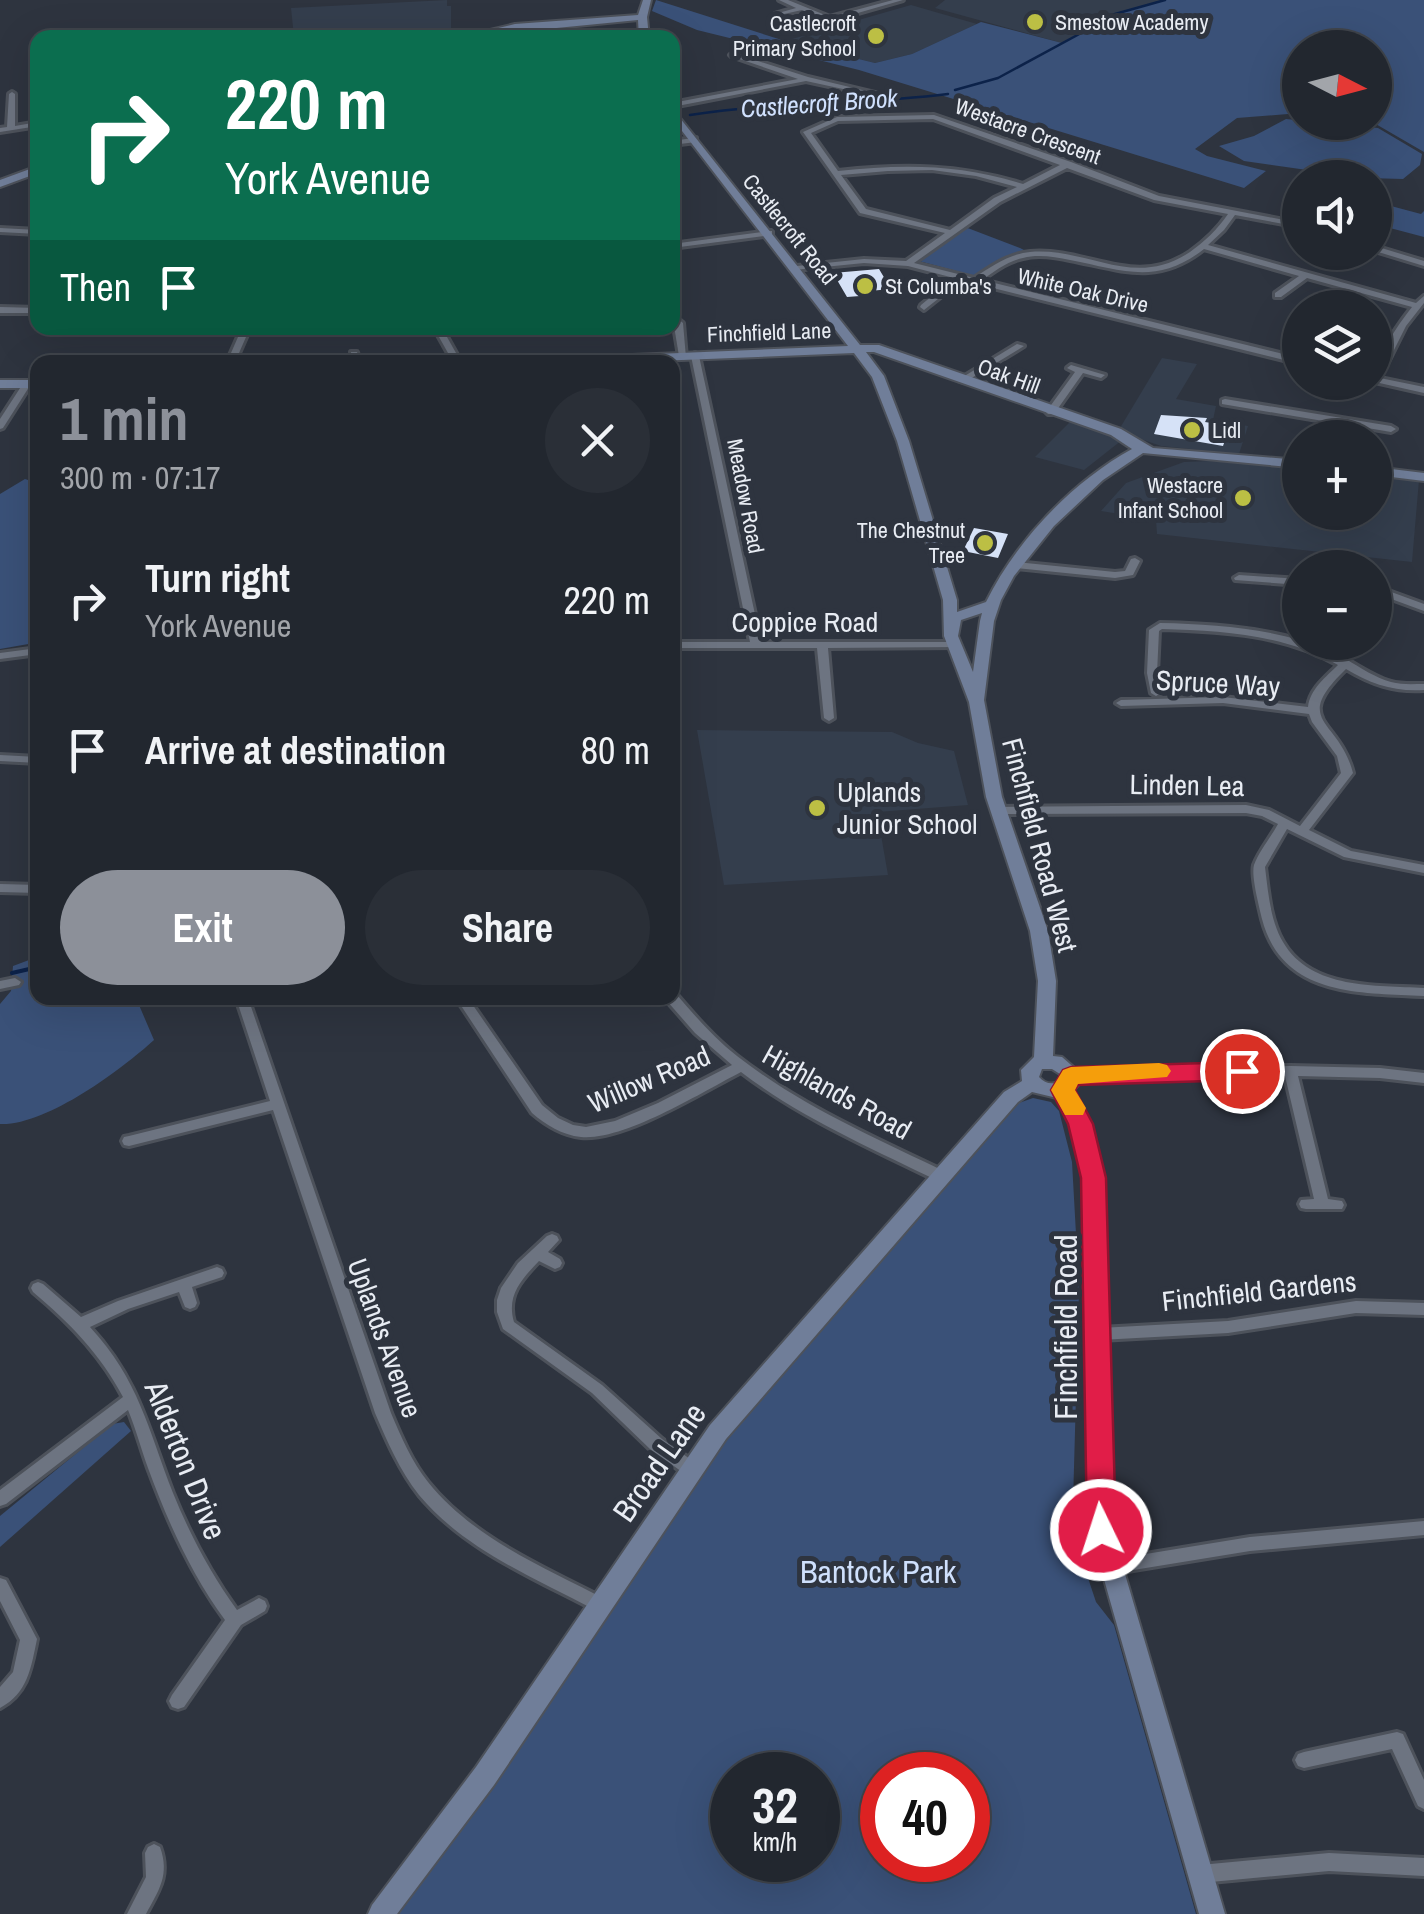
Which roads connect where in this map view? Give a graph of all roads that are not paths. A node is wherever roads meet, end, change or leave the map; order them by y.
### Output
1 (782, 0) edge
2 (900, 0) edge
3 (802, 8) junction
4 (644, 9) edge
5 (777, 15) dead end
6 (500, 30) edge
7 (737, 57) dead end
8 (806, 79) junction
9 (12, 94) dead end
10 (880, 95) dead end
11 (680, 106) edge
12 (680, 120) edge
13 (30, 125) edge
14 (12, 128) junction
15 (0, 130) edge
16 (693, 140) junction
17 (680, 142) edge
18 (1068, 164) junction
19 (30, 173) edge
20 (840, 174) junction
21 (0, 184) edge
22 (1023, 186) junction
23 (1232, 211) junction
24 (1282, 221) edge
25 (0, 230) edge
26 (30, 232) edge
27 (949, 232) junction
28 (769, 233) junction
29 (680, 245) edge
30 (1202, 246) junction
31 (1392, 254) edge
32 (908, 264) junction
33 (1424, 264) edge
34 (797, 268) junction
35 (1304, 276) junction
36 (960, 278) junction
37 (974, 282) junction
38 (1277, 295) dead end
39 (1420, 302) edge
40 (924, 307) dead end
41 (0, 310) edge
42 (30, 311) edge
43 (680, 329) edge
44 (1034, 346) dead end
45 (860, 349) junction
46 (1392, 350) edge
47 (680, 356) edge
48 (689, 356) junction
49 (1282, 357) edge
50 (1102, 375) dead end
51 (962, 380) junction
52 (1392, 383) edge
53 (0, 384) edge
54 (30, 385) edge
55 (30, 390) edge
56 (1424, 390) edge
57 (1225, 402) dead end
58 (1051, 412) junction
59 (1334, 420) edge
60 (0, 426) edge
61 (1141, 449) junction
62 (1282, 462) edge
63 (1392, 473) edge
64 (1424, 477) edge
65 (1135, 561) dead end
66 (1015, 565) junction
67 (1239, 578) dead end
68 (1282, 583) edge
69 (1392, 596) edge
70 (950, 600) junction
71 (1424, 608) edge
72 (976, 615) junction
73 (949, 637) junction
74 (984, 642) junction
75 (756, 644) junction
76 (822, 644) junction
77 (680, 645) edge
78 (30, 652) edge
79 (0, 656) edge
80 (1344, 665) junction
81 (1422, 689) edge
82 (1156, 694) dead end
83 (977, 702) junction
84 (1121, 703) dead end
85 (1314, 711) junction
86 (829, 718) dead end
87 (0, 758) edge
88 (30, 760) edge
89 (999, 811) junction
90 (1284, 822) junction
91 (1302, 832) junction
92 (1424, 870) edge
93 (0, 888) edge
94 (30, 889) edge
95 (1424, 992) edge
96 (244, 1005) edge
97 (467, 1005) edge
98 (679, 1005) edge
99 (1043, 1062) junction
100 (740, 1068) junction
101 (1290, 1071) junction
102 (1424, 1078) edge
103 (1033, 1083) junction
104 (1067, 1083) junction
105 (277, 1104) junction
106 (129, 1141) dead end
107 (943, 1178) junction
108 (1306, 1204) dead end
109 (552, 1240) dead end
110 (538, 1254) junction
111 (555, 1263) dead end
112 (217, 1273) dead end
113 (185, 1286) junction
114 (38, 1288) dead end
115 (190, 1304) dead end
116 (1424, 1309) edge
117 (82, 1324) junction
118 (1100, 1334) junction
119 (132, 1399) junction
120 (691, 1469) junction
121 (0, 1500) edge
122 (1424, 1528) edge
123 (1109, 1567) junction
124 (0, 1584) edge
125 (599, 1604) junction
126 (259, 1606) dead end
127 (234, 1620) junction
128 (0, 1700) edge
129 (178, 1702) dead end
130 (1304, 1760) dead end
131 (1424, 1800) edge
132 (154, 1853) dead end
133 (1424, 1867) edge
134 (1200, 1874) junction
135 (136, 1914) edge
136 (381, 1914) edge
137 (1212, 1914) edge

1 - 3 street
2 - 3 street
3 - 5 street
4 - 6 street
7 - 8 street
8 - 10 street
8 - 11 street
9 - 14 street
12 - 16 street, Castlecroft Road
13 - 14 street
14 - 15 street
16 - 17 street
16 - 28 street, Castlecroft Road
18 - 20 street, Westacre Crescent
18 - 22 street
18 - 23 street, Westacre Crescent
19 - 21 street
20 - 22 street
20 - 27 street, Westacre Crescent
22 - 27 street
23 - 24 street, Westacre Crescent
23 - 30 street
25 - 26 street
27 - 32 street
28 - 29 street
28 - 34 street, Castlecroft Road
30 - 35 street
30 - 37 street
31 - 33 street
32 - 34 street, White Oak Drive
32 - 36 street, White Oak Drive
34 - 45 street, Castlecroft Road
35 - 38 street
35 - 39 street
36 - 37 street, White Oak Drive
36 - 40 street
37 - 49 street, White Oak Drive
39 - 46 street
41 - 42 street
43 - 48 street, Meadow Road
44 - 51 street
45 - 48 street, Finchfield Lane
45 - 51 street, Oak Hill
45 - 70 street, Castlecroft Road
47 - 48 street, Finchfield Lane
48 - 75 street, Meadow Road
50 - 58 street
51 - 58 street, Oak Hill
52 - 56 street
53 - 54 street
55 - 60 street
57 - 59 street
58 - 61 street, Oak Hill
61 - 62 street
61 - 66 street
63 - 64 street
65 - 66 street
66 - 72 street
67 - 68 street
69 - 71 street
70 - 72 street
70 - 73 street, Finchfield Road West
72 - 73 street
72 - 74 street, Finchfield Road West
73 - 74 street
73 - 76 street, Coppice Road
73 - 83 street, Finchfield Road West
74 - 83 street, Finchfield Road West
75 - 76 street, Coppice Road
75 - 77 street, Coppice Road
76 - 86 street
78 - 79 street
80 - 81 street
80 - 82 street
80 - 85 street
83 - 89 street, Finchfield Road West
84 - 85 street, Spruce Way
85 - 91 street
87 - 88 street
89 - 90 street, Linden Lea
89 - 99 street, Finchfield Road West
90 - 91 street, Linden Lea
90 - 95 street
91 - 92 street, Linden Lea
93 - 94 street
96 - 105 street, Uplands Avenue
97 - 100 street, Willow Road
98 - 100 street, Highlands Road
99 - 103 street
99 - 104 street
100 - 107 street, Highlands Road
101 - 102 street
101 - 104 street
101 - 108 street
103 - 104 street
103 - 107 street, Broad Lane
104 - 118 street, Finchfield Road
105 - 106 street
105 - 125 street, Uplands Avenue
107 - 120 street, Broad Lane
109 - 110 street
110 - 111 street
110 - 120 street
112 - 113 street
113 - 115 street
113 - 117 street
114 - 117 street, Alderton Drive
116 - 118 street, Finchfield Gardens
117 - 119 street, Alderton Drive
118 - 123 street, Finchfield Road
119 - 121 street
119 - 127 street, Alderton Drive
120 - 125 street, Broad Lane
122 - 123 street
123 - 134 street, Finchfield Road
124 - 128 street
125 - 136 street, Broad Lane
126 - 127 street
127 - 129 street
130 - 131 street
132 - 135 street
133 - 134 street
134 - 137 street, Finchfield Road

